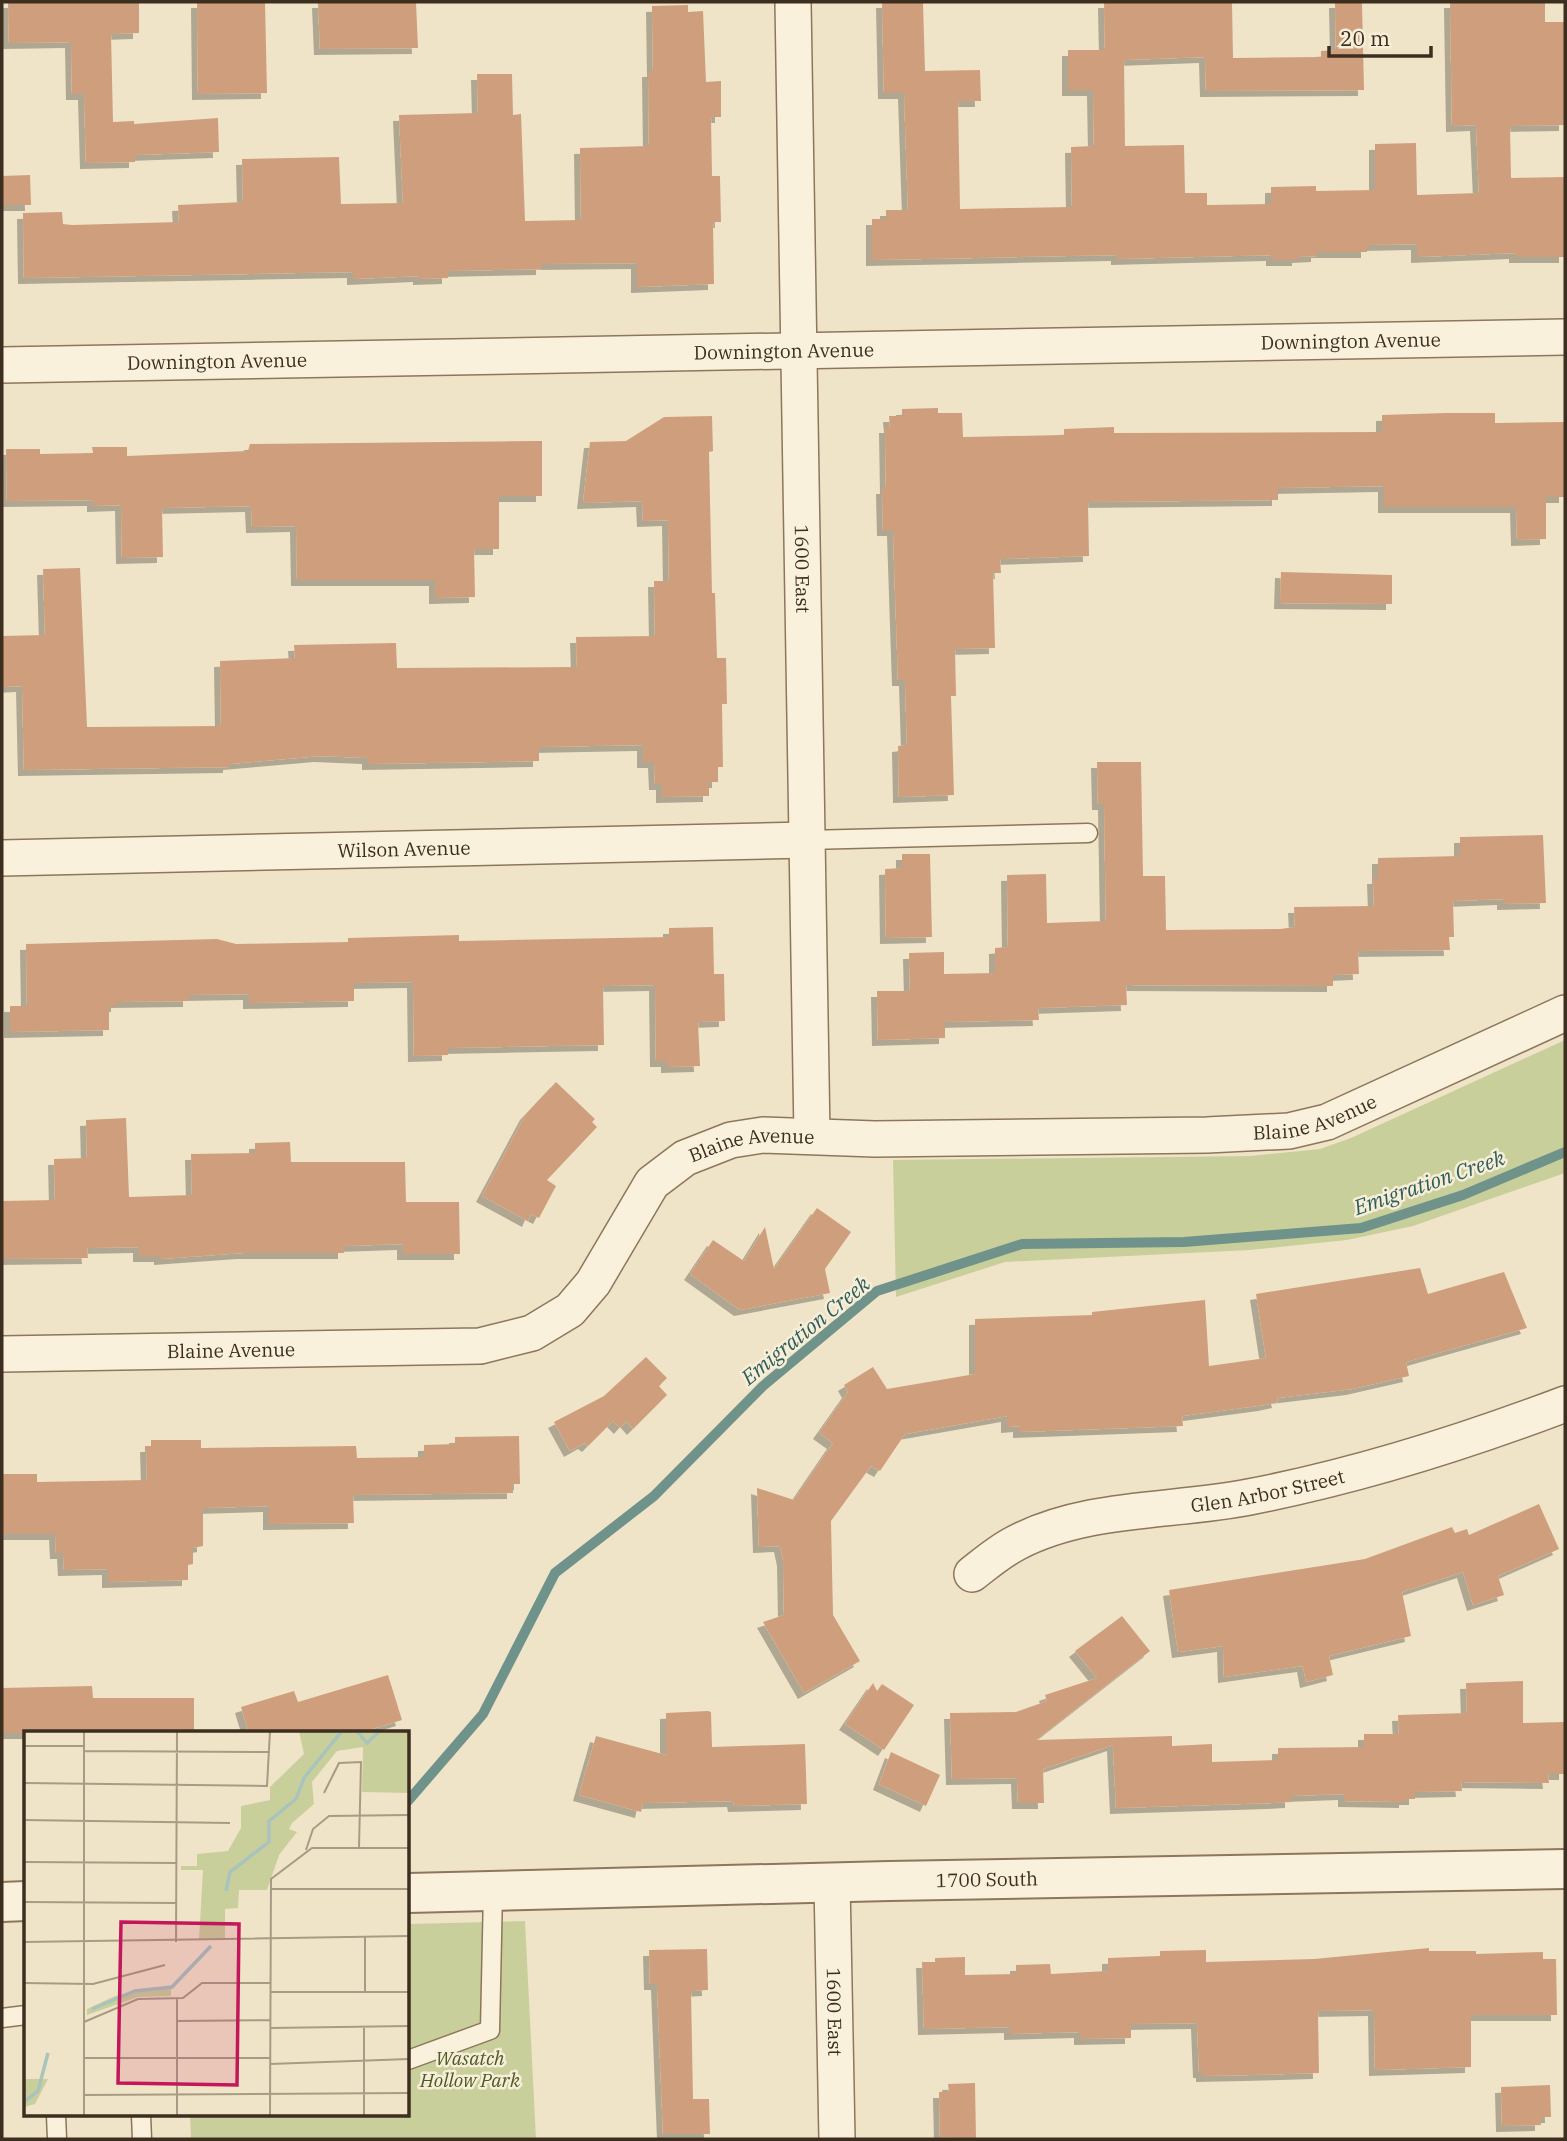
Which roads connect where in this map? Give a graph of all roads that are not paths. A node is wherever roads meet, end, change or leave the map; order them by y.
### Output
1 (793, 2) edge
2 (1565, 337) edge
3 (799, 351) junction
4 (2, 365) edge
5 (1088, 834) dead end
6 (807, 840) junction
7 (2, 858) edge
8 (1565, 1013) edge
9 (812, 1136) junction
10 (2, 1354) edge
11 (1565, 1405) edge
12 (972, 1574) dead end
13 (1565, 1869) edge
14 (832, 1882) junction
15 (493, 1891) junction
16 (410, 1893) edge
17 (24, 1901) edge
18 (2, 1902) edge
19 (24, 2015) edge
20 (2, 2018) edge
21 (410, 2059) edge
22 (56, 2116) edge
23 (141, 2116) edge
24 (57, 2139) edge
25 (142, 2139) edge
26 (837, 2139) edge

1 - 3 street, 1600 East
2 - 3 street, Downington Avenue
3 - 4 street, Downington Avenue
3 - 6 street, 1600 East
5 - 6 lane
6 - 7 street, Wilson Avenue
6 - 9 street, 1600 East
8 - 9 street, Blaine Avenue
9 - 10 street, Blaine Avenue
11 - 12 street, Glen Arbor Street
13 - 14 street, 1700 South
14 - 15 street, 1700 South
14 - 26 street, 1600 East
15 - 16 street, 1700 South
15 - 21 lane
17 - 18 street
19 - 20 lane
22 - 24 lane
23 - 25 lane

